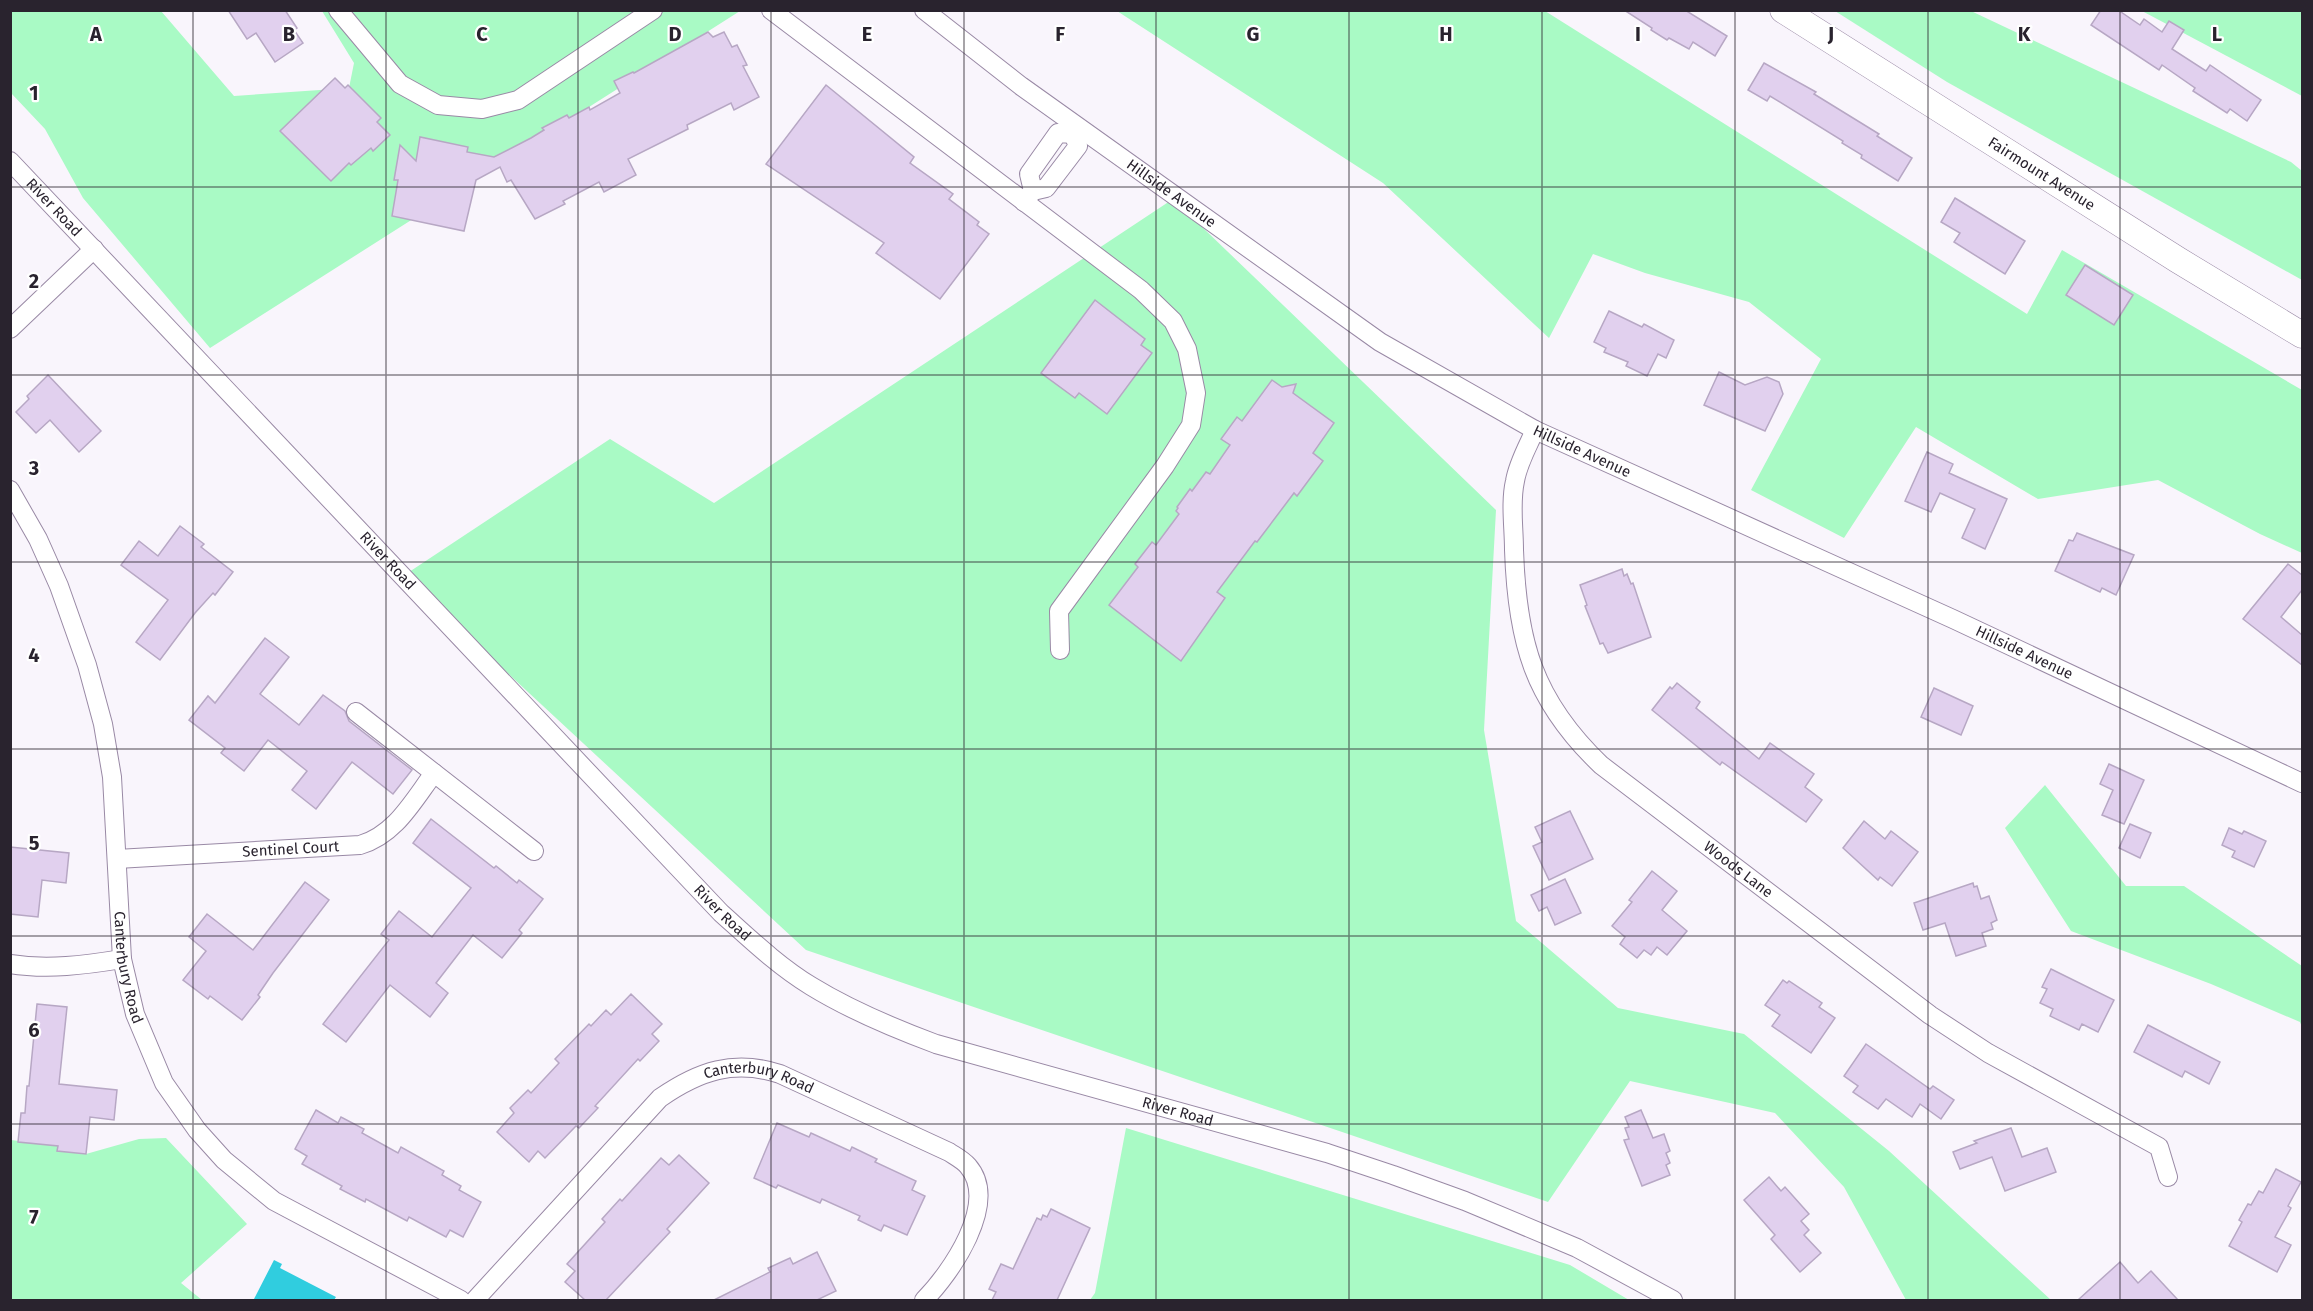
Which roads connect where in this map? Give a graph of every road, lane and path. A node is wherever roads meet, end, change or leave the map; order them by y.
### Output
1 (338, 10) edge
2 (653, 10) edge
3 (771, 10) edge
4 (924, 10) edge
5 (1783, 10) edge
6 (1075, 131) junction
7 (10, 161) edge
8 (1028, 196) junction
9 (94, 249) junction
10 (10, 329) edge
11 (2302, 335) edge
12 (1535, 429) junction
13 (10, 490) edge
14 (1060, 650) dead end
15 (356, 712) dead end
16 (434, 773) junction
17 (2302, 783) edge
18 (534, 851) dead end
19 (117, 859) junction
20 (122, 959) junction
21 (10, 964) edge
22 (2168, 1177) dead end
23 (461, 1300) edge
24 (475, 1300) edge
25 (924, 1300) edge
26 (1673, 1300) edge

1 - 2 street
3 - 8 street
4 - 6 street, Hillside Avenue
5 - 11 main road, Fairmount Avenue
6 - 8 street
6 - 12 street, Hillside Avenue
7 - 9 street, River Road
8 - 14 street
9 - 10 street
9 - 26 street, River Road
12 - 17 street, Hillside Avenue
12 - 22 street, Woods Lane
13 - 19 street, Canterbury Road
15 - 16 street
16 - 18 street
16 - 19 street, Sentinel Court
19 - 20 street, Canterbury Road
20 - 21 street
20 - 23 street, Canterbury Road
24 - 25 street, Canterbury Road

